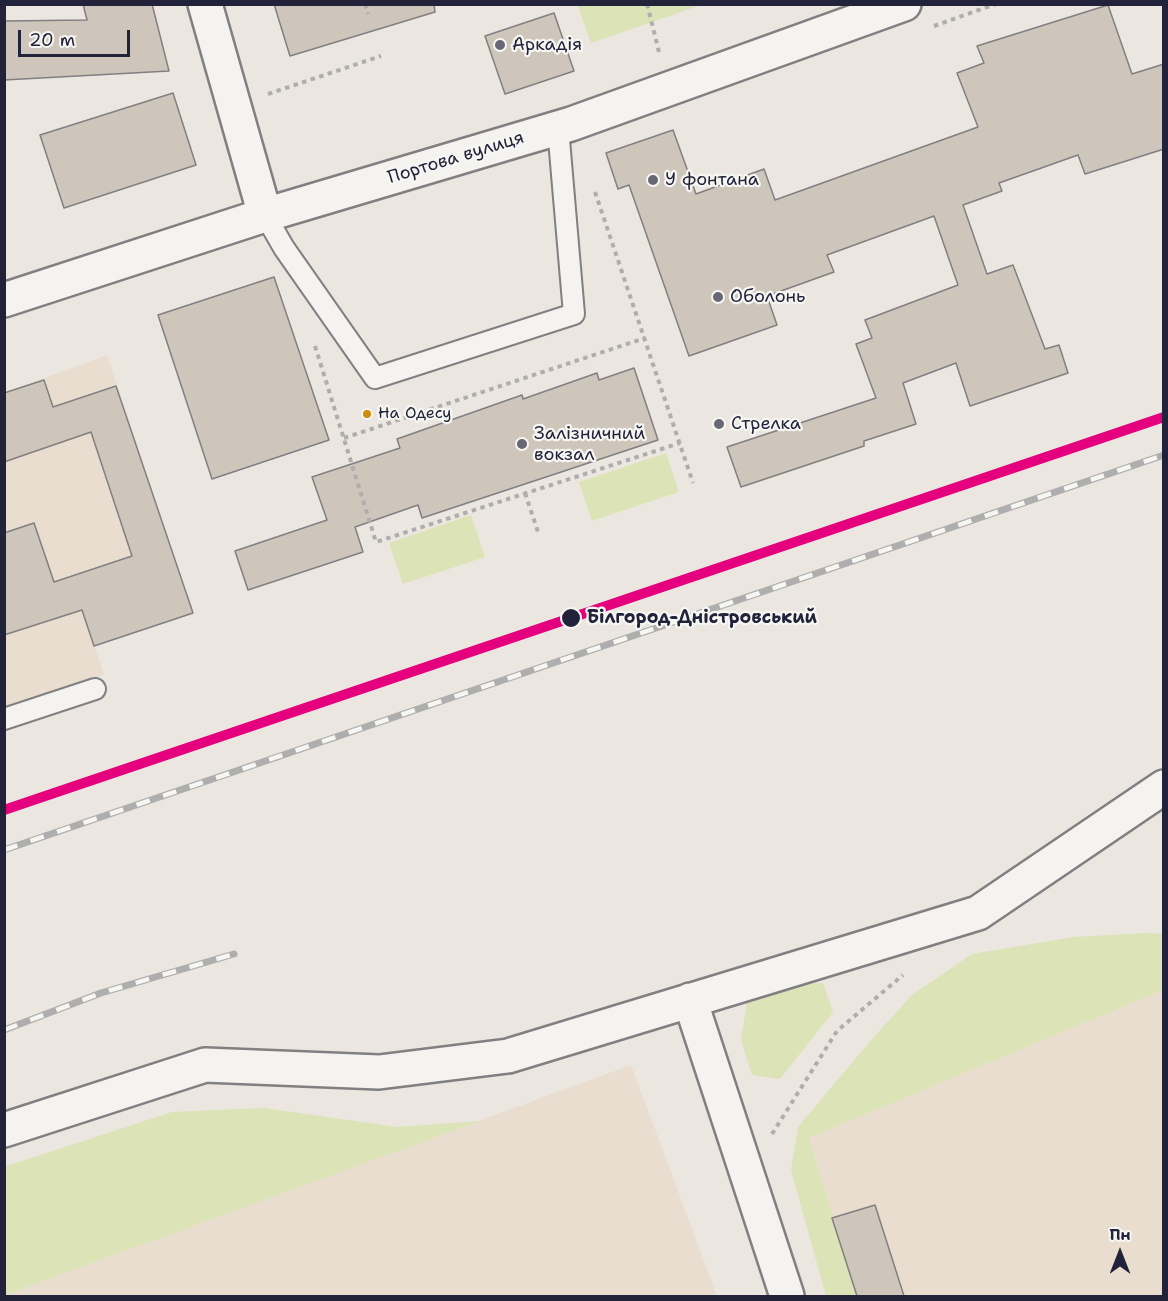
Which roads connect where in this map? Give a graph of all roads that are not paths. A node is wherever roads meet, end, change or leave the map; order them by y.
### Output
1 (205, 4) edge
2 (904, 4) edge
3 (558, 128) junction
4 (265, 215) junction
5 (4, 300) edge
6 (95, 689) dead end
7 (4, 719) edge
8 (1164, 787) edge
9 (690, 1000) junction
10 (4, 1130) edge
11 (787, 1296) edge

1 - 4 street
2 - 3 street, Портова вулиця
3 - 4 street, Портова вулиця
3 - 4 lane
4 - 5 street, Портова вулиця
6 - 7 lane
8 - 9 street
9 - 10 street
9 - 11 street

